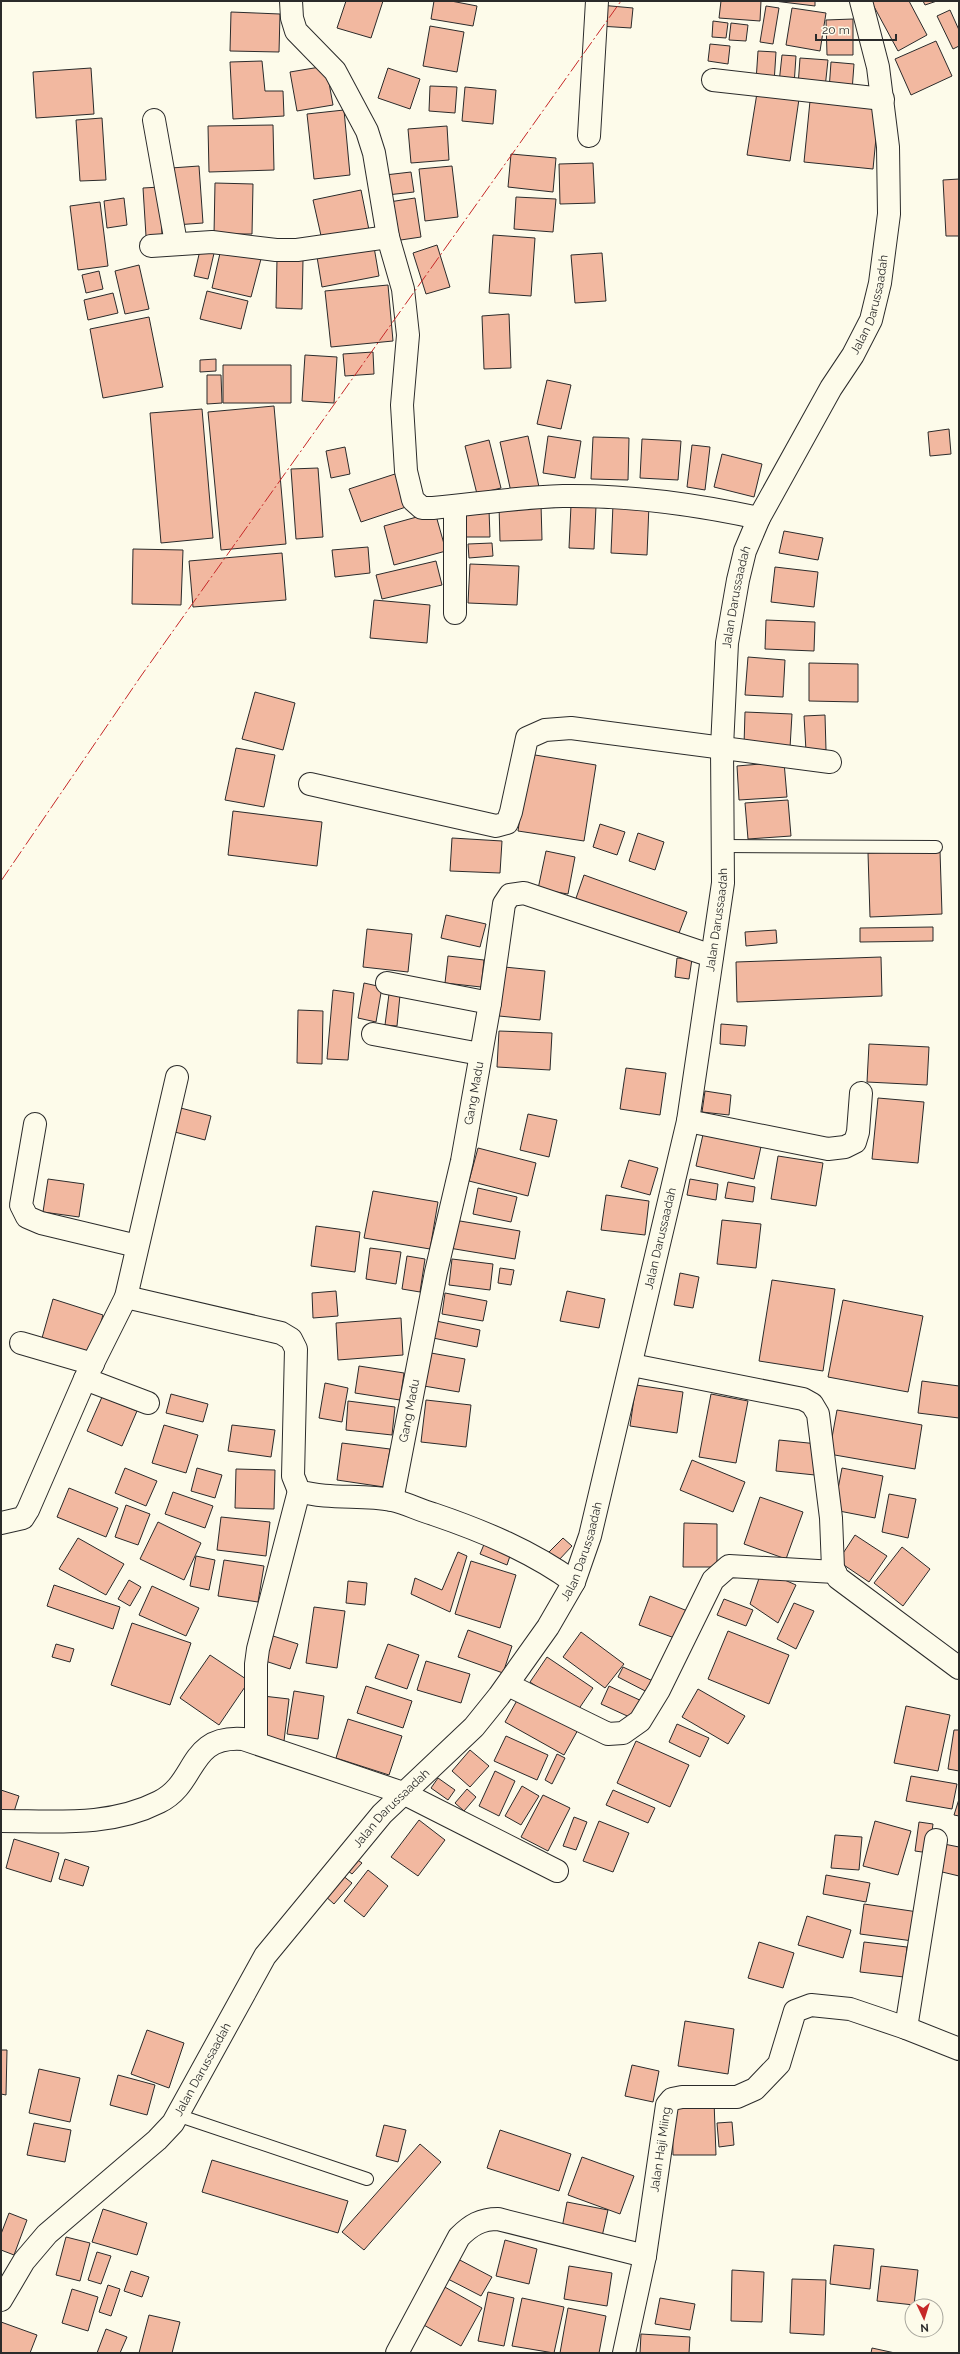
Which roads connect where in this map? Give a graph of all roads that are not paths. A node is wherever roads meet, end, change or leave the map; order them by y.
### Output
1 (291, 1) edge
2 (597, 1) edge
3 (861, 1) edge
4 (714, 80) dead end
5 (883, 99) junction
6 (154, 120) dead end
7 (589, 136) dead end
8 (388, 237) junction
9 (176, 243) junction
10 (151, 246) dead end
11 (455, 506) junction
12 (759, 518) junction
13 (454, 613) dead end
14 (722, 747) junction
15 (830, 762) dead end
16 (310, 784) dead end
17 (722, 846) junction
18 (936, 847) dead end
19 (712, 956) junction
20 (387, 983) dead end
21 (490, 1002) junction
22 (373, 1034) dead end
23 (480, 1054) junction
24 (177, 1077) dead end
25 (861, 1093) dead end
26 (688, 1121) junction
27 (35, 1124) dead end
28 (137, 1246) junction
29 (126, 1297) junction
30 (21, 1343) dead end
31 (632, 1365) junction
32 (89, 1372) junction
33 (148, 1403) dead end
34 (299, 1491) junction
35 (392, 1500) junction
36 (1, 1524) edge
37 (835, 1572) junction
38 (574, 1582) junction
39 (959, 1668) edge
40 (508, 1685) junction
41 (256, 1742) junction
42 (403, 1793) junction
43 (1, 1821) edge
44 (936, 1840) dead end
45 (557, 1871) dead end
46 (906, 2028) junction
47 (959, 2049) edge
48 (177, 2115) junction
49 (367, 2179) dead end
50 (645, 2256) junction
51 (1, 2300) edge
52 (398, 2353) edge
53 (624, 2353) edge

1 - 8 street
2 - 7 street
3 - 5 street, Jalan Darussaadah
4 - 5 street
5 - 12 street, Jalan Darussaadah
6 - 9 street
8 - 9 street
8 - 11 street
9 - 10 street
11 - 12 street
11 - 13 street
12 - 14 street, Jalan Darussaadah
14 - 15 street
14 - 16 street
14 - 17 street, Jalan Darussaadah
17 - 18 lane
17 - 19 street, Jalan Darussaadah
19 - 21 street, Gang Madu
19 - 26 street, Jalan Darussaadah
20 - 21 street
21 - 23 street, Gang Madu
22 - 23 street
23 - 35 street, Gang Madu
24 - 28 street
25 - 26 street
26 - 31 street, Jalan Darussaadah
27 - 28 street
28 - 29 street
29 - 32 street
29 - 34 street
30 - 32 street
31 - 37 street
31 - 38 street, Jalan Darussaadah
32 - 33 street
32 - 36 street
34 - 35 street
34 - 41 street
35 - 38 street
37 - 39 street
37 - 40 street
38 - 40 street, Jalan Darussaadah
40 - 42 street, Jalan Darussaadah
41 - 42 street
41 - 43 street
42 - 45 street
42 - 48 street, Jalan Darussaadah
44 - 46 street
46 - 47 street, Jalan Haji Miing
46 - 50 street, Jalan Haji Miing
48 - 49 lane
48 - 51 street, Jalan Darussaadah
50 - 52 street
50 - 53 street, Jalan Haji Miing

